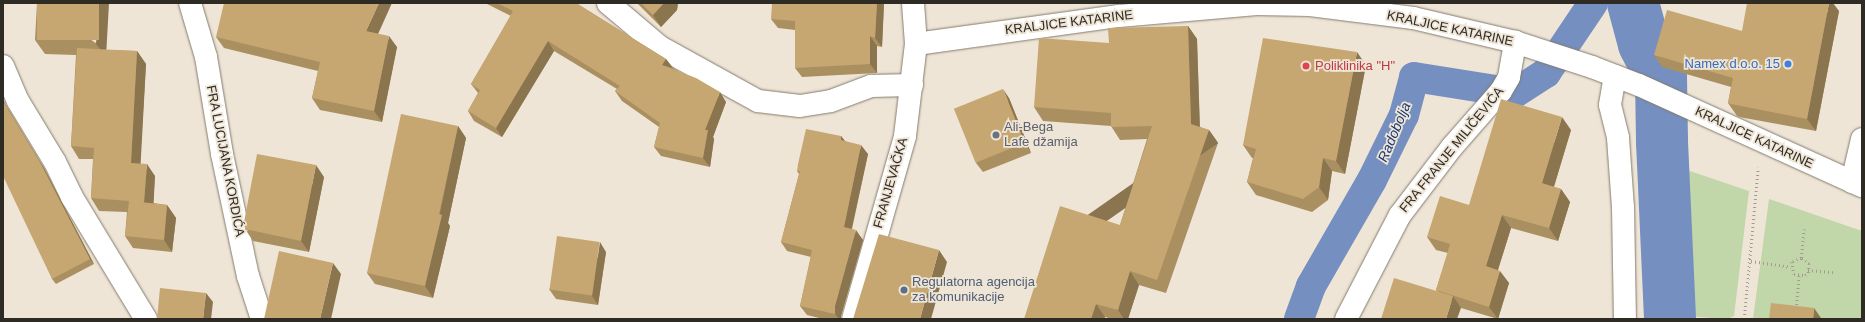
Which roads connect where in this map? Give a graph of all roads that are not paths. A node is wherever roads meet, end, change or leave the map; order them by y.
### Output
1 (190, 3) edge
2 (608, 3) edge
3 (913, 3) edge
4 (1256, 4) edge
5 (1520, 43) junction
6 (916, 44) junction
7 (3, 66) edge
8 (1615, 76) junction
9 (912, 85) junction
10 (1862, 139) edge
11 (1857, 184) edge
12 (146, 319) edge
13 (262, 319) edge
14 (853, 319) edge
15 (1346, 319) edge
16 (1626, 319) edge

1 - 13 street, FRA LUCIJANA KORDIĆA
2 - 9 street
3 - 6 street, FRANJEVAČKA
4 - 5 street, KRALJICE KATARINE
4 - 6 street, KRALJICE KATARINE
5 - 8 street, KRALJICE KATARINE
5 - 15 street, FRA FRANJE MILIČEVIĆA
6 - 9 street, FRANJEVAČKA
7 - 12 street
8 - 11 street, KRALJICE KATARINE
8 - 16 street
9 - 14 street, FRANJEVAČKA
10 - 11 street

